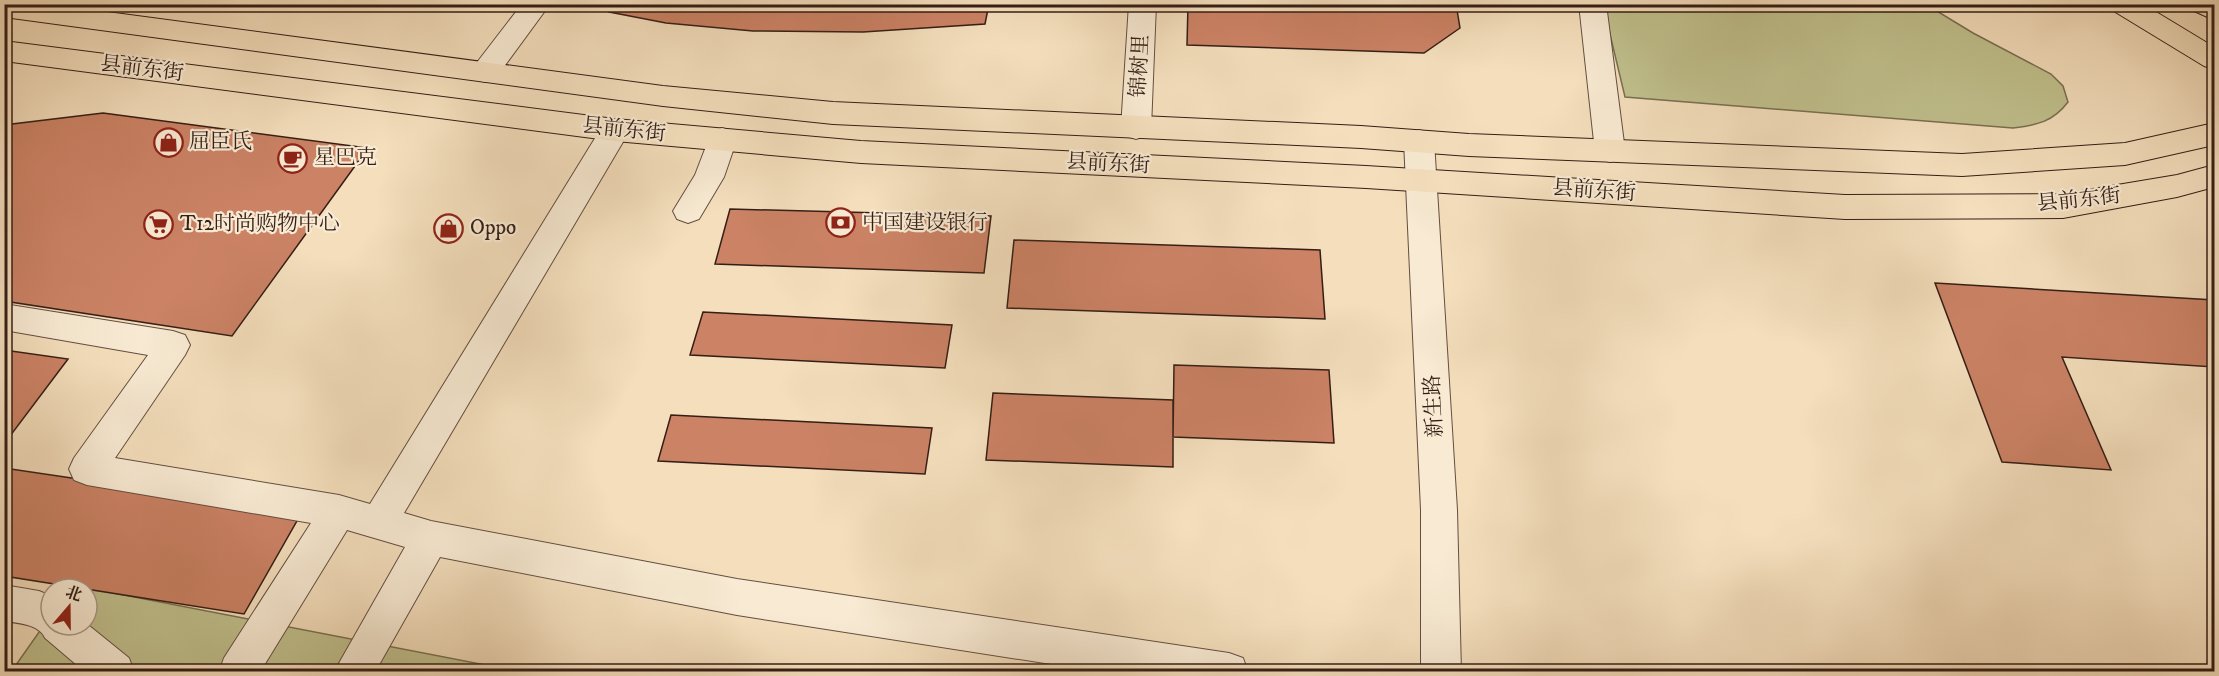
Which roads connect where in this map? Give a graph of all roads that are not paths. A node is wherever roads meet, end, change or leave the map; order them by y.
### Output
1 (537, 4) edge
2 (1143, 4) edge
3 (1592, 4) edge
4 (2122, 4) edge
5 (2202, 4) edge
6 (4, 8) edge
7 (2214, 11) edge
8 (4, 51) edge
9 (2214, 58) edge
10 (485, 72) junction
11 (1136, 128) junction
12 (615, 130) junction
13 (2214, 134) edge
14 (722, 139) junction
15 (1419, 141) junction
16 (1610, 151) junction
17 (2214, 176) edge
18 (1421, 180) junction
19 (688, 211) dead end
20 (4, 317) edge
21 (339, 511) junction
22 (379, 522) junction
23 (431, 538) junction
24 (4, 603) edge
25 (39, 609) edge
26 (73, 637) edge
27 (115, 672) edge
28 (238, 672) edge
29 (353, 672) edge
30 (1229, 672) edge
31 (1441, 672) edge

1 - 10 street
2 - 11 street, 锦树里
3 - 16 street
4 - 9 main road
5 - 7 main road
6 - 10 main road, 县前东街
8 - 12 main road, 县前东街
10 - 11 main road, 县前东街
11 - 15 main road, 县前东街
12 - 14 main road, 县前东街
12 - 22 street
13 - 16 main road, 县前东街
14 - 18 main road, 县前东街
14 - 19 street
15 - 16 main road, 县前东街
15 - 18 street, 新生路
17 - 18 main road, 县前东街
18 - 31 street, 新生路
20 - 21 street
21 - 22 street
21 - 28 street
22 - 23 street
23 - 29 street
23 - 30 street
24 - 25 street
26 - 27 street

